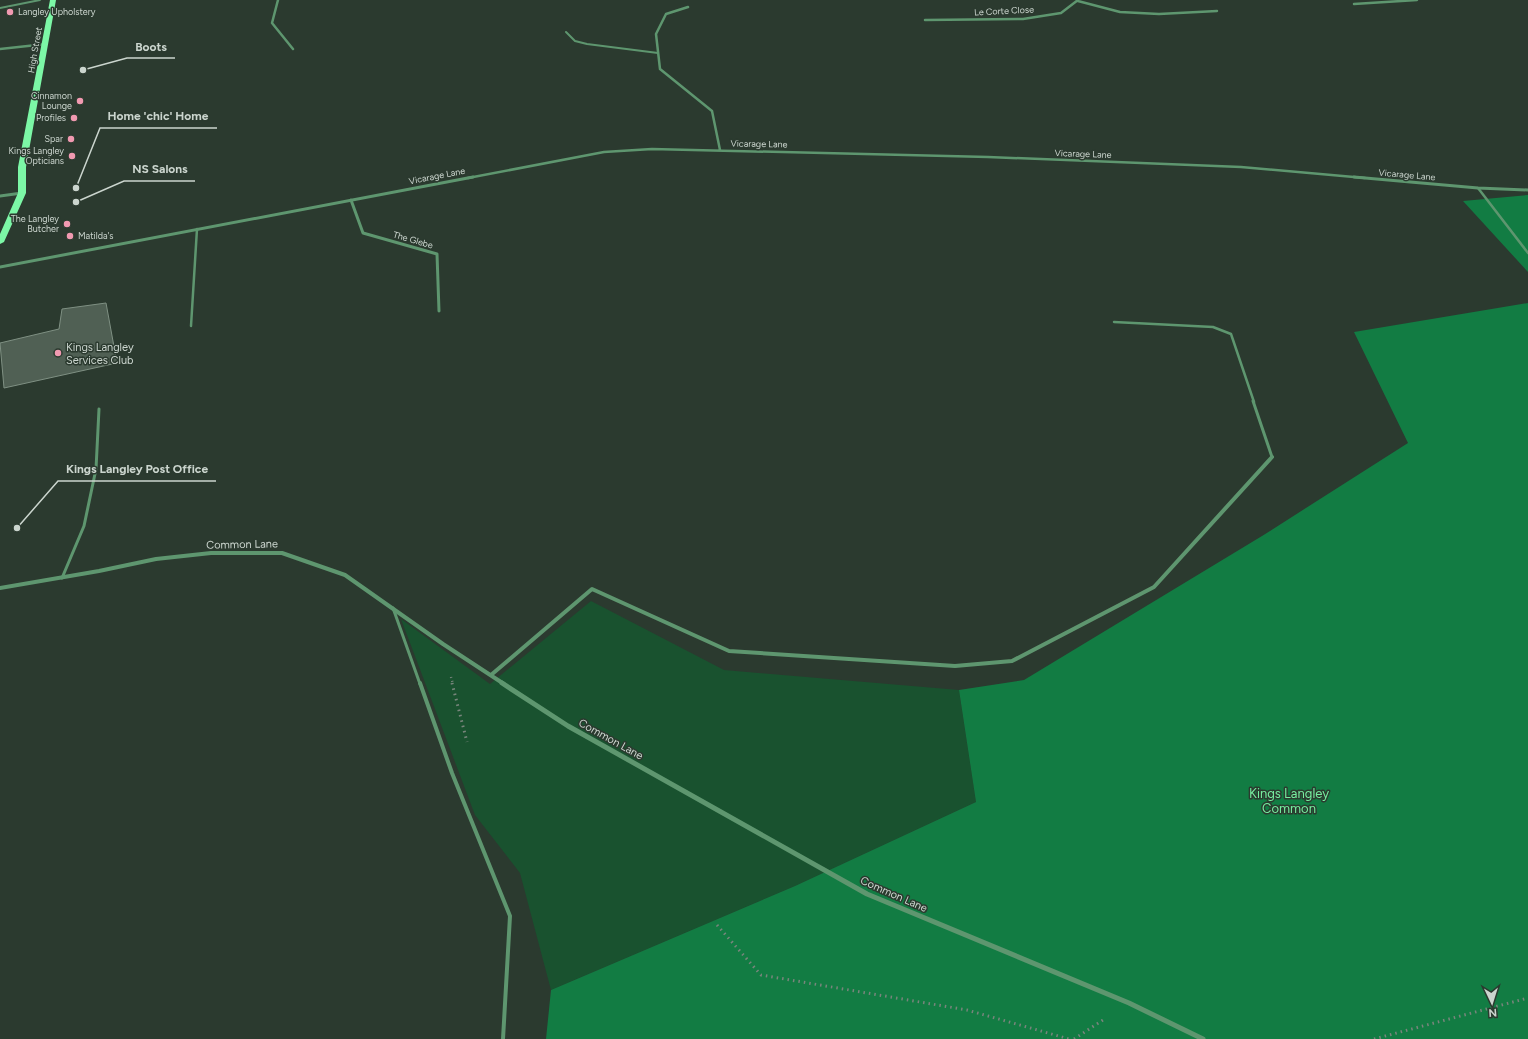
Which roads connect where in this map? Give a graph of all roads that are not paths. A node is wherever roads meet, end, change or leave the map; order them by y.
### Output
1 (40, 0) edge
2 (53, 0) edge
3 (278, 0) edge
4 (1078, 0) edge
5 (1417, 0) edge
6 (1354, 4) dead end
7 (688, 7) dead end
8 (0, 8) edge
9 (1217, 11) dead end
10 (925, 20) dead end
11 (566, 32) dead end
12 (46, 44) junction
13 (0, 49) edge
14 (293, 49) dead end
15 (658, 53) junction
16 (720, 150) junction
17 (1478, 188) junction
18 (1528, 190) edge
19 (22, 193) junction
20 (0, 196) edge
21 (352, 200) junction
22 (197, 229) junction
23 (0, 242) edge
24 (1528, 253) edge
25 (0, 267) edge
26 (439, 311) dead end
27 (1114, 322) dead end
28 (190, 326) dead end
29 (99, 409) dead end
30 (1272, 457) joint
31 (62, 578) junction
32 (0, 588) edge
33 (393, 608) junction
34 (491, 675) junction
35 (503, 1039) edge
36 (1203, 1039) edge

1 - 8 lane
2 - 12 main road, High Street
3 - 14 street
4 - 9 street
4 - 10 street, Le Corte Close
5 - 6 street
7 - 15 street
11 - 15 lane
12 - 13 street
12 - 19 main road, High Street
15 - 16 street
16 - 17 street, Vicarage Lane
16 - 21 street, Vicarage Lane
17 - 18 street, Vicarage Lane
17 - 24 lane
19 - 20 street
19 - 23 main road, High Street
21 - 22 street, Vicarage Lane
21 - 26 street, The Glebe
22 - 25 street, Vicarage Lane
22 - 28 lane
27 - 30 lane
29 - 31 lane
30 - 34 street
31 - 32 street, Common Lane
31 - 33 street, Common Lane
33 - 34 street, Common Lane
33 - 35 lane
34 - 36 street, Common Lane

